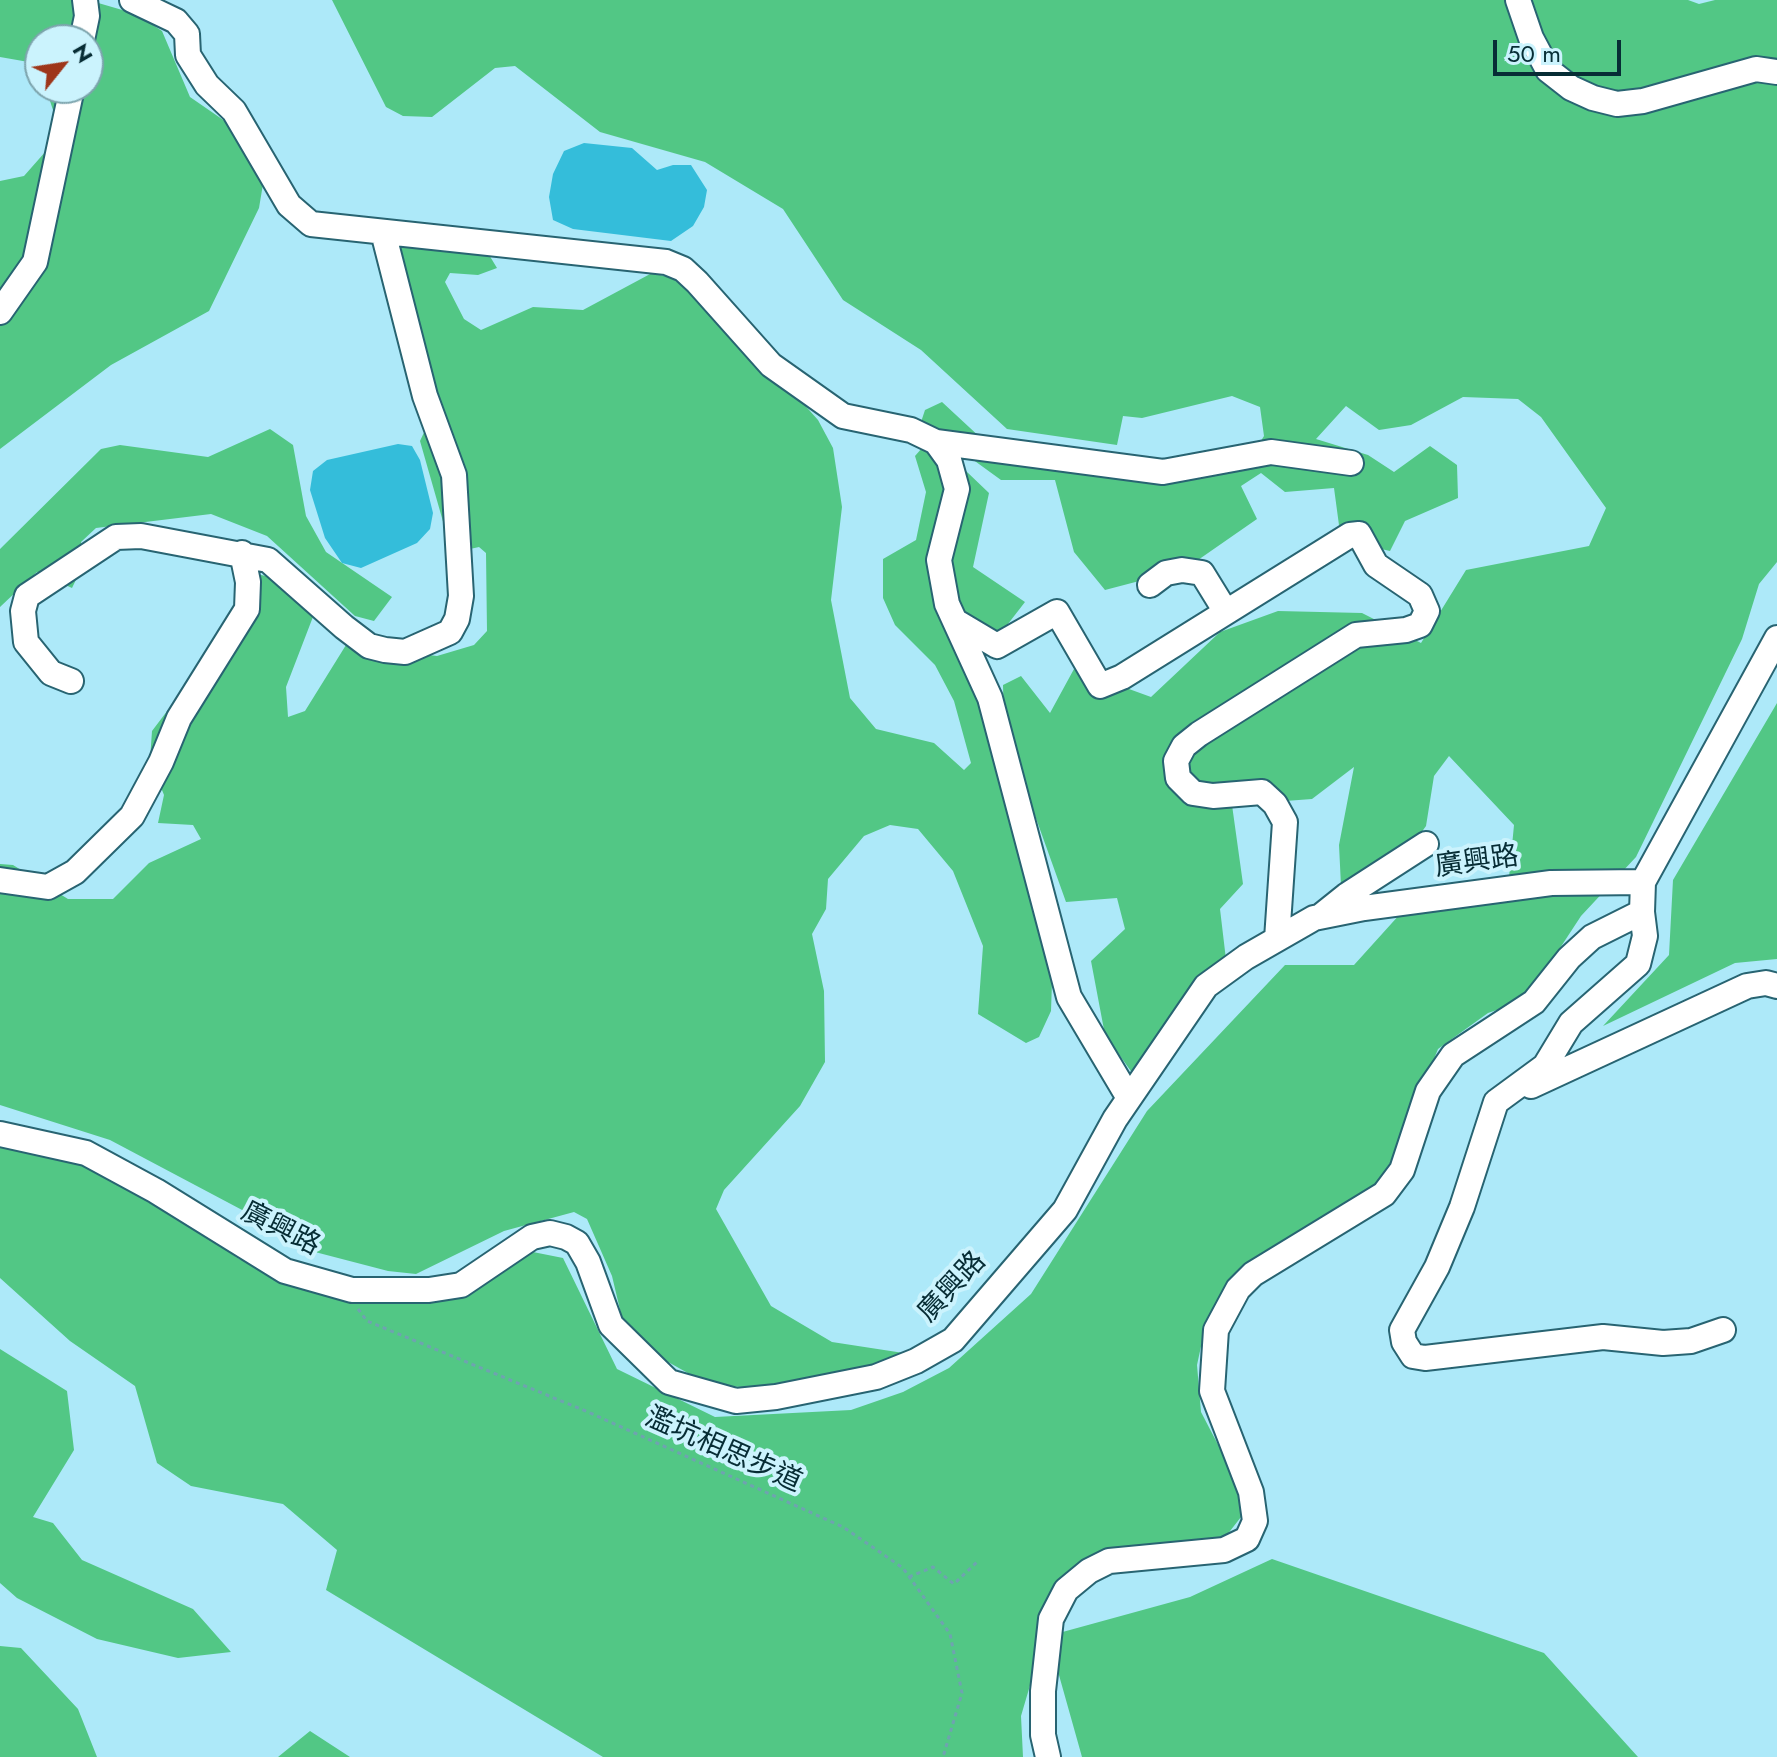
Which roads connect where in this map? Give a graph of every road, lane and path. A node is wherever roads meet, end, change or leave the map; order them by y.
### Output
1 (85, 0) edge
2 (132, 0) edge
3 (1518, 0) edge
4 (85, 24) edge
5 (1777, 72) edge
6 (69, 104) edge
7 (383, 232) junction
8 (0, 312) edge
9 (936, 442) junction
10 (1351, 463) dead end
11 (242, 553) junction
12 (1150, 585) dead end
13 (1226, 612) junction
14 (955, 621) junction
15 (1777, 638) edge
16 (71, 681) dead end
17 (1426, 844) dead end
18 (0, 880) edge
19 (1643, 882) junction
20 (1642, 912) junction
21 (1320, 917) junction
22 (1277, 939) junction
23 (1777, 986) edge
24 (1129, 1098) junction
25 (1496, 1102) junction
26 (0, 1134) edge
27 (340, 1287) junction
28 (1723, 1330) dead end
29 (978, 1561) dead end
30 (909, 1577) junction
31 (943, 1757) edge
32 (1048, 1757) edge

1 - 4 street
2 - 7 street
3 - 5 street
6 - 8 street
7 - 9 street
7 - 11 street
9 - 10 street
9 - 14 street
11 - 16 street
11 - 18 street
12 - 13 street
13 - 14 street
13 - 22 street
14 - 24 street
15 - 19 street
17 - 21 street
19 - 20 street
19 - 21 street, 廣興路
20 - 25 street
20 - 32 street
21 - 22 street, 廣興路
22 - 24 street, 廣興路
23 - 25 street
24 - 27 street, 廣興路
25 - 28 street
26 - 27 street, 廣興路
27 - 30 path, 濫坑相思步道
29 - 30 path
30 - 31 path, 濫坑相思步道

